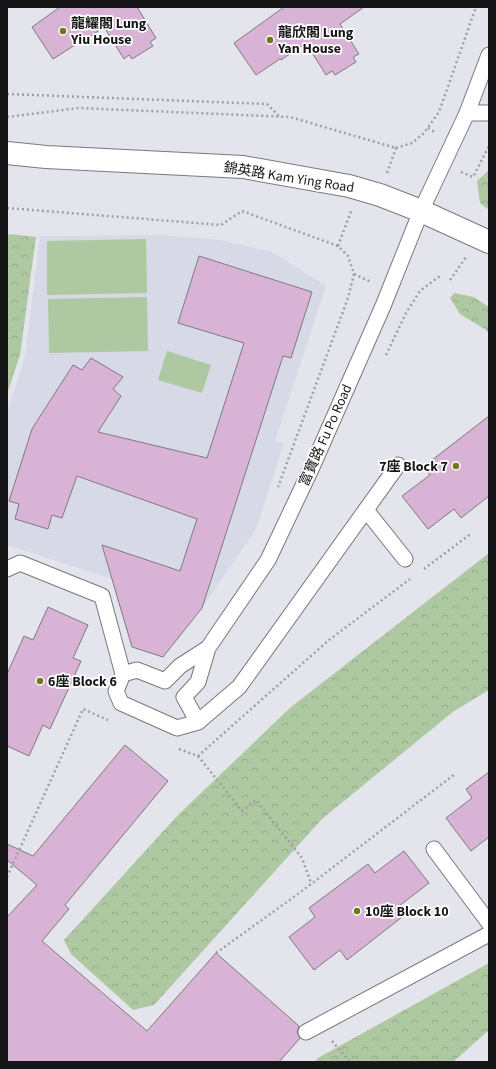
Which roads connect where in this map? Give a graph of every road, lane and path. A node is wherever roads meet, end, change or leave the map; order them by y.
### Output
1 (476, 7) edge
2 (489, 57) edge
3 (7, 94) edge
4 (467, 113) junction
5 (489, 113) edge
6 (279, 116) junction
7 (7, 117) edge
8 (489, 146) edge
9 (7, 153) edge
10 (46, 156) junction
11 (7, 169) edge
12 (473, 177) dead end
13 (7, 208) edge
14 (421, 211) junction
15 (489, 242) edge
16 (398, 465) dead end
17 (276, 491) dead end
18 (366, 510) junction
19 (405, 559) dead end
20 (7, 569) edge
21 (208, 648) junction
22 (123, 674) junction
23 (164, 681) junction
24 (184, 697) junction
25 (198, 722) junction
26 (198, 756) dead end
27 (455, 774) dead end
28 (434, 850) dead end
29 (312, 883) junction
30 (489, 923) edge
31 (489, 934) edge
32 (216, 953) dead end
33 (312, 1029) joint
34 (350, 1062) edge

1 - 6 path
2 - 4 lane, 富寶路 Fu Po Road
3 - 6 path
4 - 5 lane
4 - 14 lane, 富寶路 Fu Po Road
6 - 7 path
8 - 12 path
9 - 10 street, 錦英路 Kam Ying Road
10 - 11 street
10 - 14 street, 錦英路 Kam Ying Road
13 - 17 path, 富寶路 Fu Po Road
14 - 15 street, 錦英路 Kam Ying Road
14 - 21 lane, 富寶路 Fu Po Road
16 - 18 lane
18 - 19 lane
18 - 25 lane
20 - 22 lane
21 - 23 lane, 富寶路 Fu Po Road
21 - 24 lane, 富寶路 Fu Po Road
22 - 23 lane
22 - 25 lane
23 - 24 lane
24 - 25 lane
26 - 29 path
27 - 29 path
28 - 30 lane
29 - 32 path
31 - 33 lane
33 - 34 path

